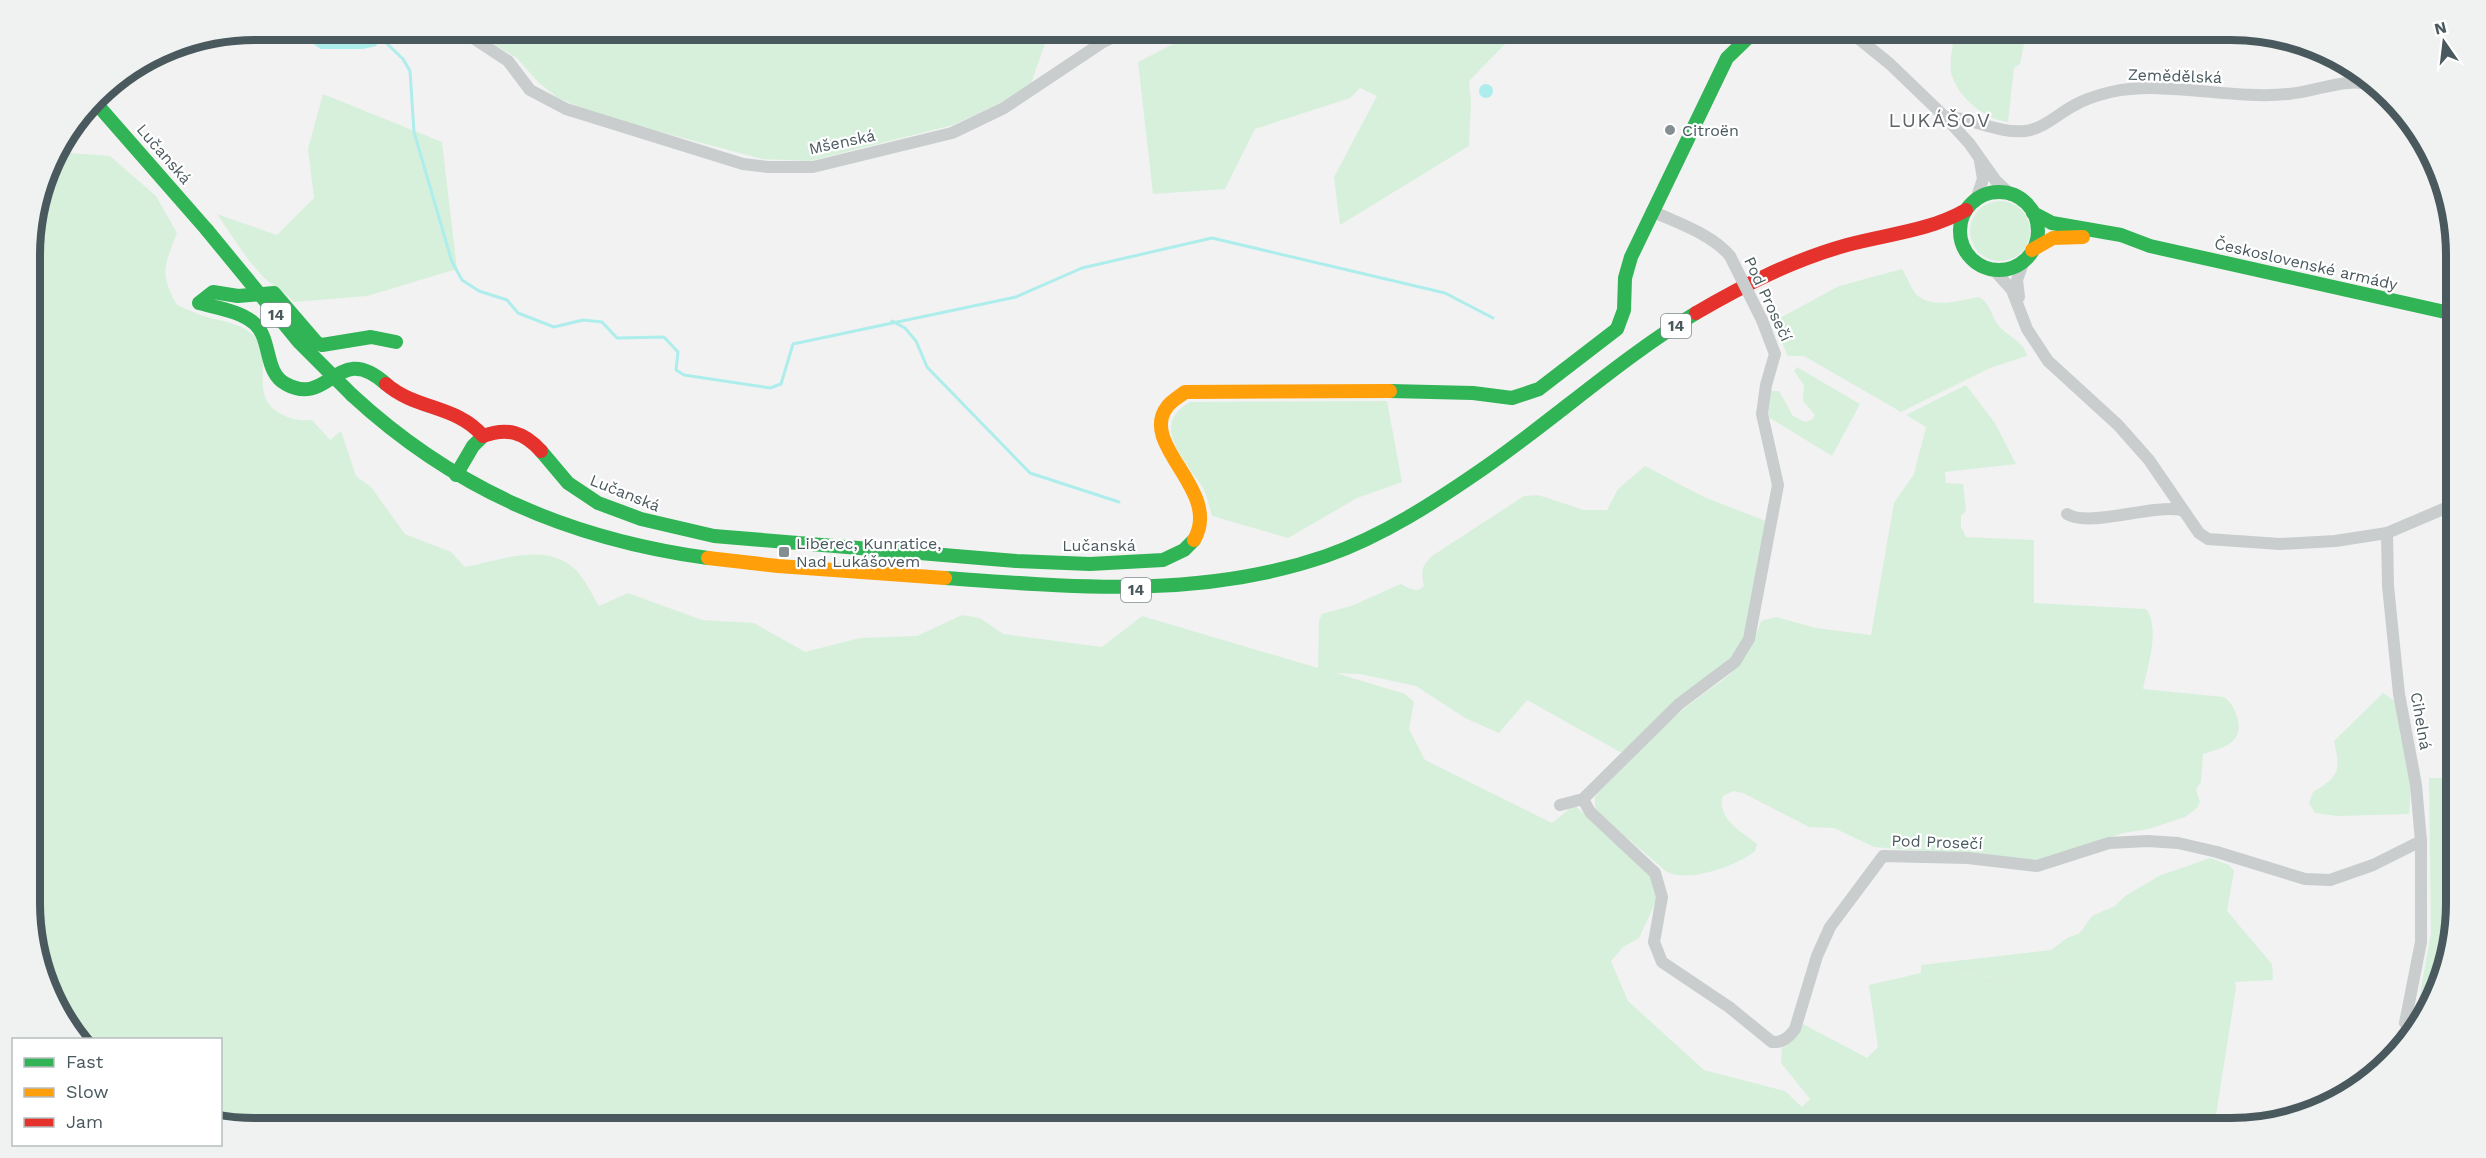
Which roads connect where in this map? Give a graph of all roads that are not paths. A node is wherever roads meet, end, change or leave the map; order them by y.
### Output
1 (476, 40) edge
2 (1107, 40) edge
3 (1746, 40) edge
4 (1862, 40) edge
5 (2356, 81) edge
6 (100, 108) edge
7 (1945, 117) junction
8 (1979, 157) junction
9 (2011, 195) junction
10 (1971, 205) junction
11 (1652, 211) junction
12 (2033, 213) junction
13 (1886, 236) junction
14 (1963, 246) junction
15 (2150, 246) junction
16 (2028, 255) junction
17 (1995, 270) junction
18 (2020, 310) junction
19 (2446, 312) edge
20 (396, 342) dead end
21 (483, 436) junction
22 (456, 475) junction
23 (2446, 508) edge
24 (2182, 510) junction
25 (2067, 514) dead end
26 (2387, 532) junction
27 (1583, 799) junction
28 (1560, 805) dead end
29 (2421, 841) junction
30 (2406, 1023) dead end

1 - 2 street, Mšenská
3 - 11 street
4 - 7 street, Československé armády
5 - 7 street, Zemědělská
6 - 22 street, Lučanská / 14, bridge
7 - 8 street, Československé armády
8 - 9 street, Československé armády
8 - 10 street
9 - 10 street, 14
9 - 12 street, Československé armády
10 - 13 street, 14
10 - 14 street
11 - 21 street, Lučanská
11 - 27 street, Pod Prosečí, bridge
12 - 15 street, Československé armády
12 - 16 street
13 - 14 street, 14
13 - 22 street, 14
14 - 17 street, 14
15 - 16 street, Československé armády
15 - 19 street, Československé armády
16 - 17 street, Československé armády
16 - 18 street
17 - 18 street
18 - 24 street
20 - 21 street
21 - 22 street
23 - 26 street
24 - 25 street
24 - 26 street
26 - 29 street, Cihelná
27 - 28 street
27 - 29 street, Pod Prosečí
29 - 30 street, Cihelná

